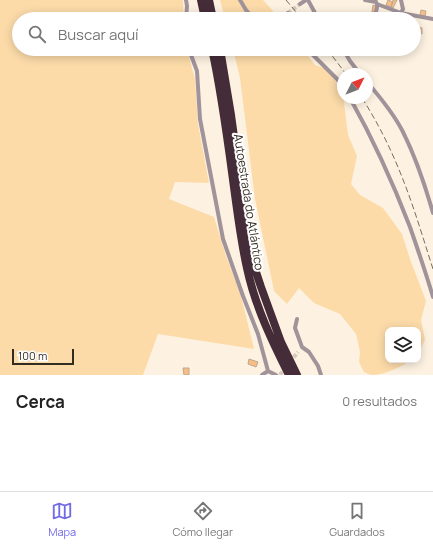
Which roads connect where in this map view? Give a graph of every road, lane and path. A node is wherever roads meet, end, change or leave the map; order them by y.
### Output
1 (186, 0) edge
2 (201, 0) edge
3 (209, 0) edge
4 (240, 0) edge
5 (307, 0) edge
6 (364, 0) edge
7 (401, 0) edge
8 (376, 2) edge
9 (300, 4) dead end
10 (187, 12) edge
11 (204, 12) edge
12 (212, 12) edge
13 (248, 12) edge
14 (314, 12) edge
15 (376, 12) edge
16 (399, 12) edge
17 (402, 12) edge
18 (421, 17) edge
19 (433, 19) edge
20 (190, 56) edge
21 (214, 56) edge
22 (221, 56) edge
23 (314, 56) edge
24 (347, 56) edge
25 (355, 68) edge
26 (337, 79) edge
27 (373, 89) edge
28 (353, 104) edge
29 (433, 213) edge
30 (433, 297) edge
31 (297, 319) dead end
32 (302, 347) junction
33 (298, 352) tunnel mouth
34 (268, 371) junction
35 (262, 375) edge
36 (276, 375) edge
37 (289, 375) edge
38 (297, 375) edge
39 (321, 375) edge

1 - 10 street
2 - 11 highway
3 - 12 highway
4 - 13 street
5 - 9 street
5 - 14 street
6 - 8 street
7 - 17 street
8 - 15 street
8 - 16 street
18 - 19 street
20 - 34 street
21 - 37 highway, Autoestrada do Atlántico
22 - 38 highway, Autoestrada do Atlántico
23 - 26 street
24 - 25 street
27 - 29 street
28 - 30 street
31 - 32 street
32 - 33 street
32 - 39 street
34 - 35 street
34 - 36 street

